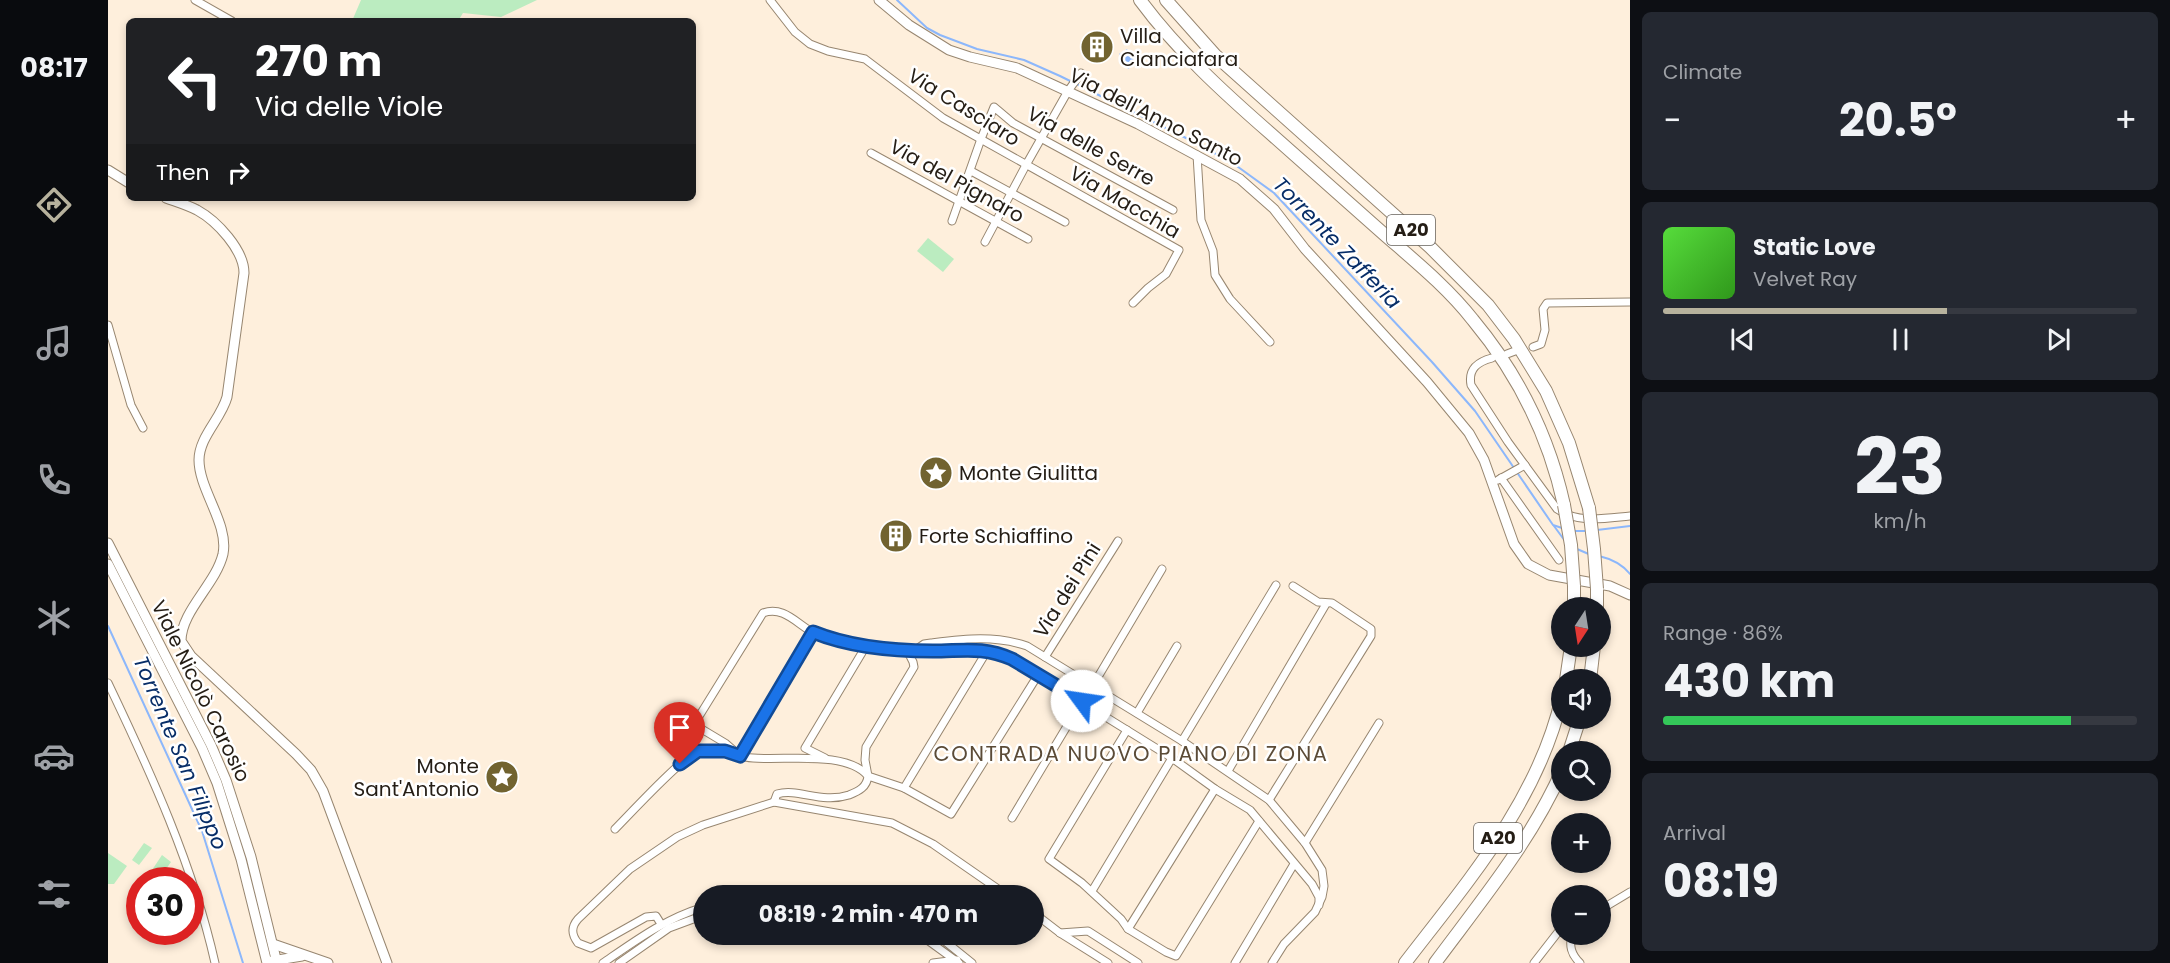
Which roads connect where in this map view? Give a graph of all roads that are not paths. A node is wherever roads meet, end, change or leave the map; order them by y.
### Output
1 (195, 0) edge
2 (770, 0) edge
3 (879, 0) edge
4 (1140, 0) edge
5 (1166, 0) edge
6 (227, 18) edge
7 (1079, 75) dead end
8 (1069, 90) junction
9 (1041, 138) junction
10 (981, 140) junction
11 (870, 153) dead end
12 (1197, 155) junction
13 (1026, 165) junction
14 (108, 170) edge
15 (971, 171) junction
16 (126, 181) edge
17 (1011, 193) junction
18 (174, 201) edge
19 (959, 202) junction
20 (1173, 210) dead end
21 (952, 221) dead end
22 (996, 222) junction
23 (1065, 222) dead end
24 (1028, 239) dead end
25 (985, 242) dead end
26 (1630, 302) edge
27 (1133, 303) dead end
28 (108, 325) edge
29 (1270, 342) dead end
30 (1533, 347) dead end
31 (1515, 351) dead end
32 (1507, 354) dead end
33 (1492, 358) dead end
34 (143, 428) dead end
35 (1523, 466) junction
36 (1499, 480) junction
37 (1630, 516) edge
38 (1118, 541) dead end
39 (108, 543) edge
40 (1559, 560) dead end
41 (108, 564) edge
42 (1162, 569) dead end
43 (1276, 585) dead end
44 (1293, 586) dead end
45 (1630, 595) edge
46 (1574, 597) edge
47 (1597, 597) edge
48 (1326, 604) junction
49 (813, 632) junction
50 (866, 646) junction
51 (1177, 646) dead end
52 (910, 650) junction
53 (987, 651) junction
54 (1045, 657) junction
55 (1038, 675) junction
56 (108, 683) edge
57 (1092, 687) junction
58 (1082, 701) junction
59 (1137, 713) junction
60 (1379, 723) dead end
61 (1552, 729) edge
62 (1127, 730) junction
63 (1182, 741) junction
64 (740, 756) junction
65 (1172, 758) junction
66 (832, 761) junction
67 (1228, 771) junction
68 (868, 776) junction
69 (904, 788) junction
70 (1215, 789) junction
71 (1551, 793) edge
72 (1269, 800) junction
73 (774, 802) junction
74 (1012, 818) dead end
75 (1259, 820) junction
76 (615, 829) dead end
77 (1305, 843) junction
78 (1294, 864) junction
79 (992, 885) edge
80 (1092, 891) junction
81 (1630, 892) edge
82 (1611, 903) edge
83 (1319, 905) junction
84 (693, 911) edge
85 (693, 919) edge
86 (1044, 921) edge
87 (661, 924) junction
88 (1128, 929) junction
89 (1060, 933) junction
90 (1551, 941) edge
91 (273, 944) junction
92 (934, 945) edge
93 (951, 945) edge
94 (1570, 945) edge
95 (963, 954) junction
96 (304, 959) edge
97 (272, 962) edge
98 (958, 962) edge
99 (215, 963) edge
100 (328, 963) edge
101 (387, 963) edge
102 (603, 963) edge
103 (619, 963) edge
104 (933, 963) edge
105 (972, 963) edge
106 (1108, 963) edge
107 (1138, 963) edge
108 (1234, 963) edge
109 (1272, 963) edge
110 (1405, 963) edge
111 (1435, 963) edge
112 (1534, 963) edge
113 (1580, 963) edge

1 - 6 street
2 - 10 street, Via Casciaro
3 - 8 street, Via dell'Anno Santo
4 - 46 highway, A20, bridge
5 - 47 highway, A20, bridge
7 - 8 street
8 - 9 street
8 - 12 street, Via dell'Anno Santo
9 - 10 street, Via delle Serre
9 - 13 street
9 - 20 street, Via delle Serre
10 - 13 street, Via Casciaro
10 - 15 street
11 - 19 street, Via del Pignaro
12 - 29 street
12 - 36 street, Via dell'Anno Santo
13 - 17 street
13 - 27 street, Via Macchia
14 - 16 street
15 - 17 street
15 - 19 street
17 - 22 street
17 - 23 street
18 - 101 street
19 - 21 street
19 - 22 street, Via del Pignaro
22 - 24 street, Via del Pignaro
22 - 25 street
26 - 30 street
28 - 34 street
31 - 32 street
33 - 35 street
35 - 36 street
35 - 37 street
36 - 40 street
36 - 45 street, Via dell'Anno Santo
38 - 54 street, Via dei Pini
39 - 91 street, Viale Nicolò Carosio
41 - 97 street, Viale Nicolò Carosio
42 - 57 street
43 - 63 street
44 - 48 street
48 - 67 street
48 - 72 street
49 - 50 street
49 - 64 street
49 - 64 street
50 - 52 street
50 - 66 street
51 - 59 street
52 - 53 street
52 - 54 street
52 - 68 street
53 - 55 street
53 - 69 street
54 - 57 street
55 - 58 street
55 - 69 street
56 - 99 street
57 - 59 street
58 - 62 street
58 - 74 street
59 - 63 street
60 - 77 street
61 - 110 highway, A20
62 - 65 street
62 - 80 street
63 - 67 street
64 - 66 street
64 - 76 street
65 - 70 street
65 - 80 street
66 - 68 street
67 - 72 street
68 - 69 street
68 - 73 street
70 - 75 street
70 - 88 street
71 - 111 highway, A20
72 - 77 street
73 - 79 street
73 - 87 street
75 - 78 street
75 - 88 street
77 - 83 street
78 - 83 street
78 - 108 street
80 - 88 street
81 - 82 street
83 - 109 street
84 - 87 street
85 - 103 street
86 - 89 street
87 - 102 street
89 - 106 street
89 - 107 street
90 - 112 street
91 - 96 street
91 - 97 street, Viale Nicolò Carosio
92 - 98 street
93 - 95 street
94 - 113 street
95 - 98 street
95 - 105 street
96 - 97 street
96 - 100 street
98 - 104 street

